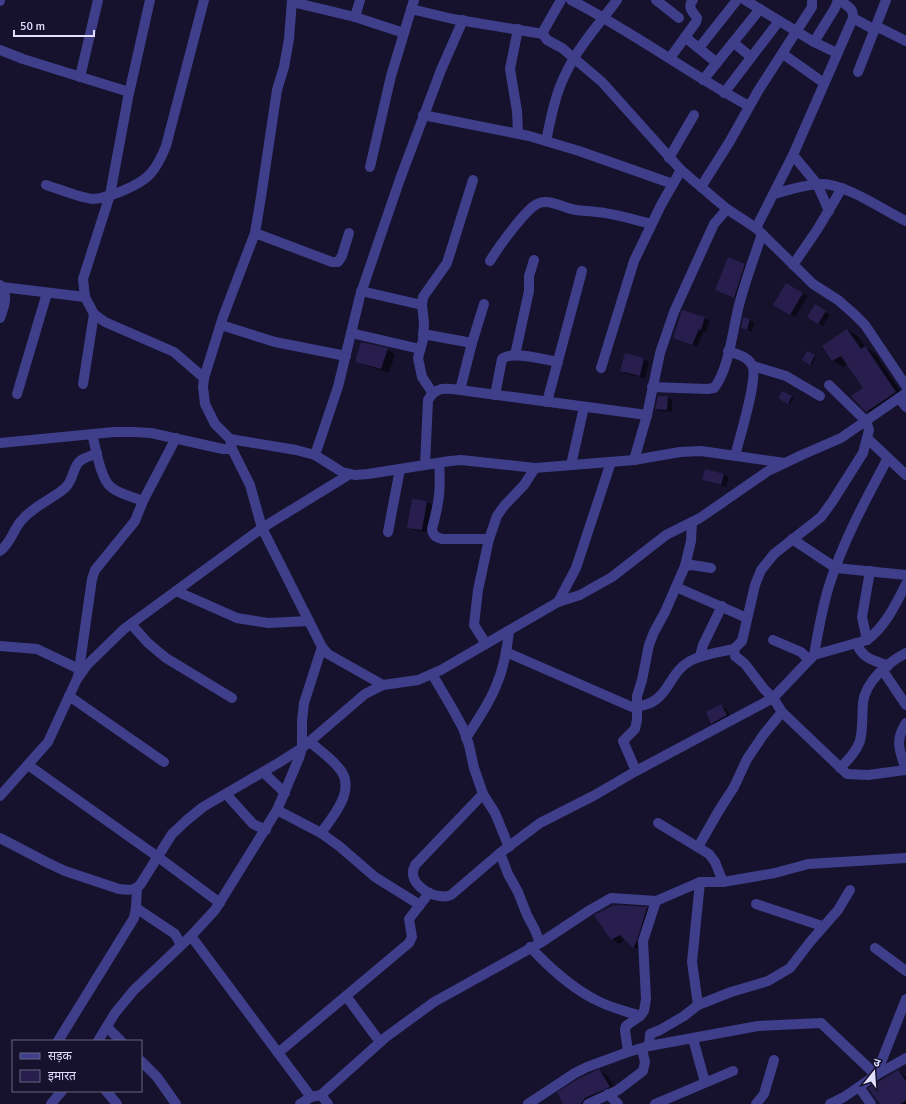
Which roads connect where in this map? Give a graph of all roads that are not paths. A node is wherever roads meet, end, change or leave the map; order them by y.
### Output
1 (98, 0) edge
2 (150, 0) edge
3 (204, 0) edge
4 (360, 0) edge
5 (561, 0) edge
6 (571, 0) edge
7 (617, 0) edge
8 (656, 0) edge
9 (693, 0) edge
10 (736, 0) edge
11 (745, 0) edge
12 (812, 0) edge
13 (839, 0) edge
14 (886, 0) edge
15 (292, 1) edge
16 (413, 4) edge
17 (760, 9) junction
18 (355, 17) junction
19 (604, 17) junction
20 (679, 18) dead end
21 (853, 18) junction
22 (463, 20) junction
23 (779, 21) junction
24 (876, 28) junction
25 (518, 29) junction
26 (797, 32) junction
27 (404, 33) junction
28 (543, 34) junction
29 (685, 37) junction
30 (906, 41) edge
31 (814, 42) junction
32 (734, 43) junction
33 (699, 48) junction
34 (0, 50) edge
35 (837, 53) junction
36 (782, 54) junction
37 (751, 57) junction
38 (574, 58) junction
39 (670, 58) junction
40 (717, 63) junction
41 (858, 72) dead end
42 (80, 77) junction
43 (704, 80) junction
44 (824, 83) junction
45 (130, 92) junction
46 (724, 93) junction
47 (749, 106) junction
48 (694, 114) dead end
49 (423, 115) junction
50 (518, 133) junction
51 (546, 141) junction
52 (793, 155) junction
53 (669, 158) junction
54 (370, 166) dead end
55 (681, 170) junction
56 (473, 180) dead end
57 (673, 184) junction
58 (817, 184) junction
59 (46, 186) dead end
60 (701, 187) junction
61 (842, 188) junction
62 (774, 194) junction
63 (110, 195) junction
64 (727, 209) junction
65 (828, 211) junction
66 (906, 221) edge
67 (651, 224) junction
68 (759, 231) junction
69 (255, 233) junction
70 (349, 233) dead end
71 (534, 260) dead end
72 (490, 261) dead end
73 (793, 265) junction
74 (582, 271) dead end
75 (1, 286) edge
76 (362, 291) junction
77 (48, 292) junction
78 (85, 297) junction
79 (484, 304) dead end
80 (422, 305) junction
81 (94, 314) junction
82 (0, 318) edge
83 (220, 325) junction
84 (351, 333) junction
85 (423, 334) junction
86 (472, 343) junction
87 (420, 349) junction
88 (728, 351) junction
89 (515, 355) junction
90 (346, 356) junction
91 (558, 362) junction
92 (753, 366) junction
93 (601, 368) dead end
94 (204, 378) junction
95 (83, 384) dead end
96 (829, 385) dead end
97 (906, 386) edge
98 (652, 387) junction
99 (460, 390) junction
100 (432, 392) junction
101 (17, 394) dead end
102 (495, 395) junction
103 (903, 395) edge
104 (820, 396) dead end
105 (547, 402) junction
106 (906, 406) edge
107 (584, 407) junction
108 (647, 415) junction
109 (866, 421) junction
110 (92, 434) junction
111 (176, 438) junction
112 (868, 439) junction
113 (0, 443) edge
114 (231, 444) junction
115 (97, 454) junction
116 (315, 455) junction
117 (735, 456) junction
118 (888, 458) junction
119 (634, 460) junction
120 (439, 462) junction
121 (611, 462) junction
122 (786, 463) junction
123 (425, 465) junction
124 (571, 465) junction
125 (535, 468) junction
126 (400, 469) junction
127 (350, 474) junction
128 (906, 475) edge
129 (143, 501) junction
130 (692, 522) junction
131 (262, 528) junction
132 (388, 532) dead end
133 (489, 539) junction
134 (792, 539) junction
135 (0, 551) edge
136 (685, 566) junction
137 (711, 568) dead end
138 (836, 568) junction
139 (870, 571) junction
140 (906, 575) edge
141 (906, 584) edge
142 (676, 587) junction
143 (176, 590) junction
144 (558, 602) junction
145 (722, 606) junction
146 (747, 618) junction
147 (309, 621) junction
148 (131, 624) junction
149 (509, 631) junction
150 (773, 640) dead end
151 (867, 640) junction
152 (856, 643) junction
153 (486, 644) junction
154 (0, 646) edge
155 (322, 647) junction
156 (734, 649) junction
157 (506, 652) junction
158 (906, 653) edge
159 (700, 656) junction
160 (811, 658) junction
161 (885, 668) junction
162 (78, 674) junction
163 (432, 674) junction
164 (383, 686) junction
165 (69, 696) junction
166 (232, 698) dead end
167 (773, 698) junction
168 (906, 705) edge
169 (636, 707) junction
170 (782, 712) junction
171 (906, 723) edge
172 (466, 738) junction
173 (306, 745) junction
174 (164, 762) dead end
175 (28, 765) junction
176 (840, 768) junction
177 (636, 770) junction
178 (906, 770) edge
179 (263, 772) junction
180 (285, 793) junction
181 (226, 794) junction
182 (483, 794) junction
183 (0, 796) edge
184 (277, 810) junction
185 (658, 823) dead end
186 (266, 830) junction
187 (321, 833) junction
188 (0, 838) edge
189 (509, 847) junction
190 (698, 847) junction
191 (500, 853) junction
192 (158, 857) junction
193 (906, 858) edge
194 (700, 882) junction
195 (723, 882) junction
196 (137, 888) junction
197 (850, 890) dead end
198 (429, 893) junction
199 (656, 900) junction
200 (220, 903) junction
201 (756, 904) dead end
202 (420, 905) junction
203 (136, 908) junction
204 (822, 926) junction
205 (191, 936) junction
206 (540, 942) junction
207 (181, 945) junction
208 (530, 947) junction
209 (876, 948) dead end
210 (906, 971) edge
211 (346, 996) junction
212 (906, 999) edge
213 (698, 1005) junction
214 (640, 1016) junction
215 (107, 1027) junction
216 (693, 1038) junction
217 (59, 1040) edge
218 (99, 1040) edge
219 (120, 1040) edge
220 (380, 1042) junction
221 (645, 1048) junction
222 (628, 1052) junction
223 (278, 1053) junction
224 (906, 1058) edge
225 (774, 1060) dead end
226 (142, 1062) edge
227 (733, 1071) dead end
228 (876, 1075) junction
229 (705, 1082) junction
230 (859, 1087) junction
231 (61, 1092) edge
232 (107, 1092) edge
233 (608, 1094) junction
234 (321, 1095) junction
235 (311, 1097) junction
236 (51, 1104) edge
237 (117, 1104) edge
238 (176, 1104) edge
239 (300, 1104) edge
240 (328, 1104) edge
241 (528, 1104) edge
242 (588, 1104) edge
243 (618, 1104) edge
244 (655, 1104) edge
245 (756, 1104) edge
246 (830, 1104) edge
247 (871, 1104) edge

1 - 42 street
2 - 45 street
3 - 63 street
4 - 18 street
5 - 28 street
6 - 19 street
7 - 19 street
8 - 20 street
9 - 29 street
10 - 33 street
11 - 17 street
12 - 26 street
13 - 21 street
13 - 31 street
14 - 24 street
15 - 18 street
15 - 69 street
16 - 22 street
16 - 27 street
17 - 23 street
17 - 32 street
18 - 27 street
19 - 38 street
19 - 39 street
21 - 24 street
21 - 35 street
22 - 25 street
22 - 49 street
23 - 26 street
23 - 37 street
24 - 30 street
24 - 41 street
25 - 28 street
25 - 50 street
26 - 31 street
26 - 36 street
27 - 54 street
28 - 38 street
29 - 33 street
29 - 39 street
31 - 35 street
32 - 37 street
32 - 40 street
33 - 40 street
34 - 42 street
35 - 44 street
36 - 44 street
36 - 47 street
37 - 46 street
38 - 51 street
38 - 53 street
39 - 43 street
40 - 43 street
42 - 45 street
43 - 46 street
44 - 52 street
45 - 63 street
46 - 47 street
47 - 60 street
48 - 53 street
49 - 50 street
49 - 76 street
50 - 51 street
51 - 57 street
52 - 58 street
52 - 62 street
53 - 55 street
55 - 57 street
55 - 60 street
56 - 80 street
57 - 67 street
58 - 61 street
58 - 62 street
58 - 65 street
59 - 63 street
60 - 64 street
61 - 65 street
61 - 66 street
62 - 68 street
63 - 78 street
64 - 68 street
64 - 98 street
65 - 73 street
67 - 72 street
67 - 93 street
68 - 73 street
68 - 88 street
69 - 70 street
69 - 83 street
71 - 89 street
73 - 97 street
74 - 91 street
75 - 77 street
75 - 82 street
76 - 80 street
76 - 84 street
77 - 78 street
77 - 101 street
78 - 81 street
79 - 86 street
80 - 85 street
81 - 94 street
81 - 95 street
83 - 90 street
83 - 94 street
84 - 87 street
84 - 90 street
85 - 86 street
85 - 87 street
86 - 99 street
87 - 100 street
88 - 92 street
88 - 98 street
89 - 91 street
89 - 102 street
90 - 116 street
91 - 105 street
92 - 104 street
92 - 117 street
94 - 114 street
96 - 109 street
98 - 108 street
99 - 100 street
99 - 102 street
100 - 123 street
102 - 105 street
103 - 106 street
103 - 109 street
105 - 107 street
107 - 108 street
107 - 124 street
108 - 119 street
109 - 112 street
109 - 122 street
110 - 111 street
110 - 113 street
110 - 115 street
111 - 114 street
111 - 129 street
112 - 118 street
112 - 134 street
114 - 116 street
114 - 131 street
115 - 129 street
115 - 135 street
116 - 127 street
117 - 119 street
117 - 122 street
118 - 128 street
118 - 138 street
119 - 121 street
120 - 123 street
120 - 125 street
120 - 133 street
121 - 124 street
121 - 144 street
122 - 130 street
123 - 126 street
124 - 125 street
125 - 133 street
126 - 127 street
126 - 132 street
127 - 131 street
129 - 162 street
130 - 136 street
130 - 144 street
131 - 143 street
131 - 147 street
133 - 153 street
134 - 138 street
134 - 146 street
136 - 137 street
136 - 142 street
138 - 139 street
138 - 160 street
139 - 140 street
139 - 151 street
141 - 151 street
142 - 145 street
142 - 169 street
143 - 147 street
143 - 148 street
144 - 149 street
145 - 146 street
145 - 159 street
146 - 156 street
147 - 155 street
148 - 162 street
148 - 166 street
149 - 153 street
149 - 157 street
150 - 160 street
151 - 152 street
152 - 160 street
152 - 161 street
153 - 163 street
154 - 162 street
155 - 164 street
155 - 173 street
156 - 159 street
156 - 167 street
157 - 169 street
157 - 172 street
158 - 161 street
159 - 169 street
160 - 167 street
161 - 168 street
161 - 176 street
162 - 165 street
163 - 164 street
163 - 172 street
164 - 173 street
165 - 174 street
165 - 175 street
167 - 170 street
167 - 177 street
169 - 177 street
170 - 176 street
170 - 190 street
171 - 178 street
172 - 182 street
173 - 179 street
173 - 180 street
173 - 187 street
175 - 183 street
175 - 192 street
176 - 178 street
177 - 189 street
179 - 180 street
179 - 181 street
180 - 184 street
181 - 186 street
181 - 192 street
182 - 189 street
182 - 198 street
184 - 186 street
184 - 187 street
185 - 190 street
186 - 200 street
187 - 202 street
188 - 196 street
189 - 191 street
190 - 195 street
191 - 198 street
191 - 206 street
192 - 196 street
192 - 200 street
193 - 195 street
194 - 195 street
194 - 199 street
194 - 213 street
196 - 203 street
197 - 204 street
198 - 202 street
199 - 206 street
199 - 214 street
200 - 205 street
201 - 204 street
202 - 211 street
203 - 207 street
203 - 217 street
204 - 213 street
205 - 207 street
205 - 223 street
206 - 208 street
207 - 215 street
208 - 214 street
208 - 220 street
209 - 210 street
211 - 220 street
211 - 223 street
212 - 228 street
213 - 221 street
214 - 222 street
215 - 218 street
215 - 219 street
216 - 221 street
216 - 228 street
216 - 229 street
220 - 234 street
221 - 222 street
221 - 233 street
222 - 241 street
223 - 235 street
224 - 228 street
225 - 245 street
226 - 238 street
227 - 229 street
228 - 230 street
229 - 244 street
230 - 246 street
230 - 247 street
231 - 236 street
232 - 237 street
233 - 242 street
233 - 243 street
234 - 235 street
234 - 240 street
235 - 239 street

